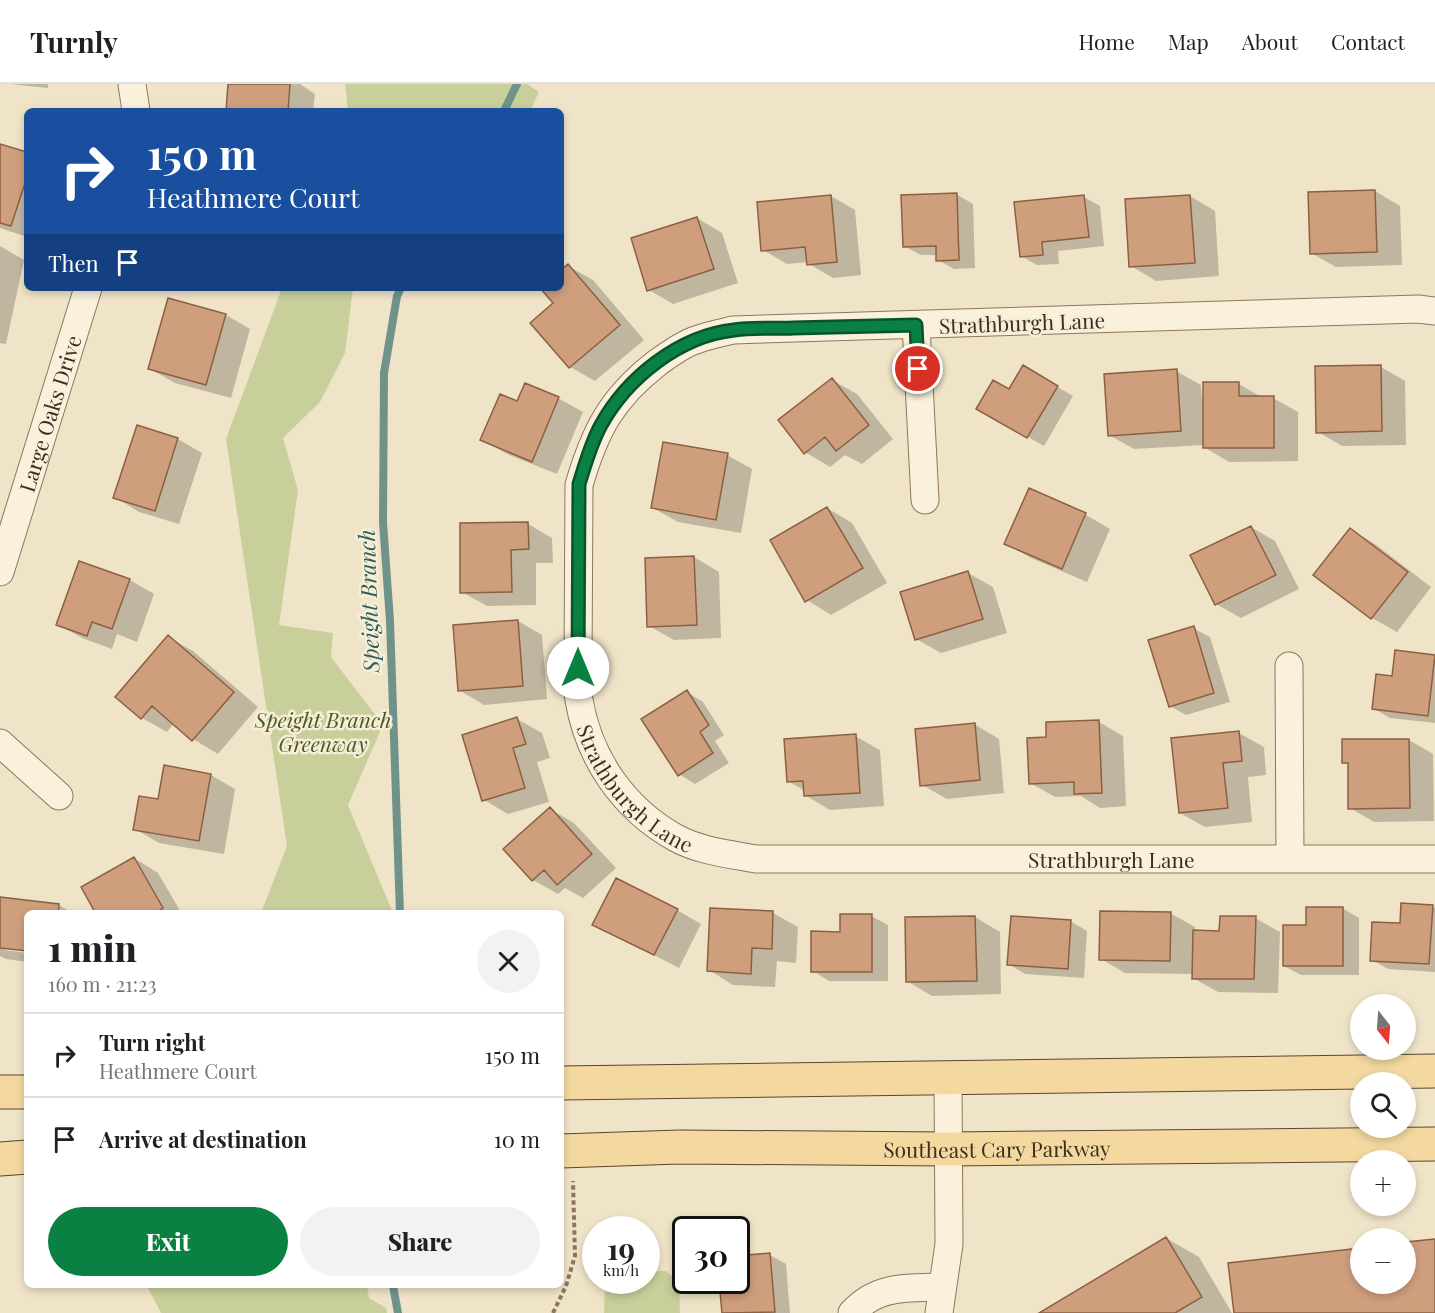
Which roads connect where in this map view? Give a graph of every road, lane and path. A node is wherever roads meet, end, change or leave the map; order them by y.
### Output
1 (132, 84) edge
2 (136, 108) edge
3 (87, 291) edge
4 (1435, 311) edge
5 (916, 325) junction
6 (925, 500) dead end
7 (0, 572) edge
8 (1289, 666) dead end
9 (0, 743) edge
10 (59, 796) dead end
11 (1290, 858) junction
12 (1435, 859) edge
13 (1435, 1071) edge
14 (948, 1077) junction
15 (564, 1083) edge
16 (0, 1092) edge
17 (24, 1092) edge
18 (1435, 1144) edge
19 (948, 1149) junction
20 (24, 1158) edge
21 (0, 1160) edge
22 (567, 1164) edge
23 (940, 1300) edge
24 (553, 1313) edge
25 (852, 1313) edge

1 - 2 street
3 - 7 street, Large Oaks Drive
4 - 5 street, Strathburgh Lane
5 - 6 street
5 - 11 street, Strathburgh Lane
8 - 11 street
9 - 10 street
11 - 12 street, Strathburgh Lane
13 - 14 main road
14 - 15 main road
14 - 19 street
16 - 17 main road
18 - 19 main road, Southeast Cary Parkway
19 - 22 main road, Southeast Cary Parkway
19 - 23 street
20 - 21 main road
22 - 24 path
23 - 25 street

